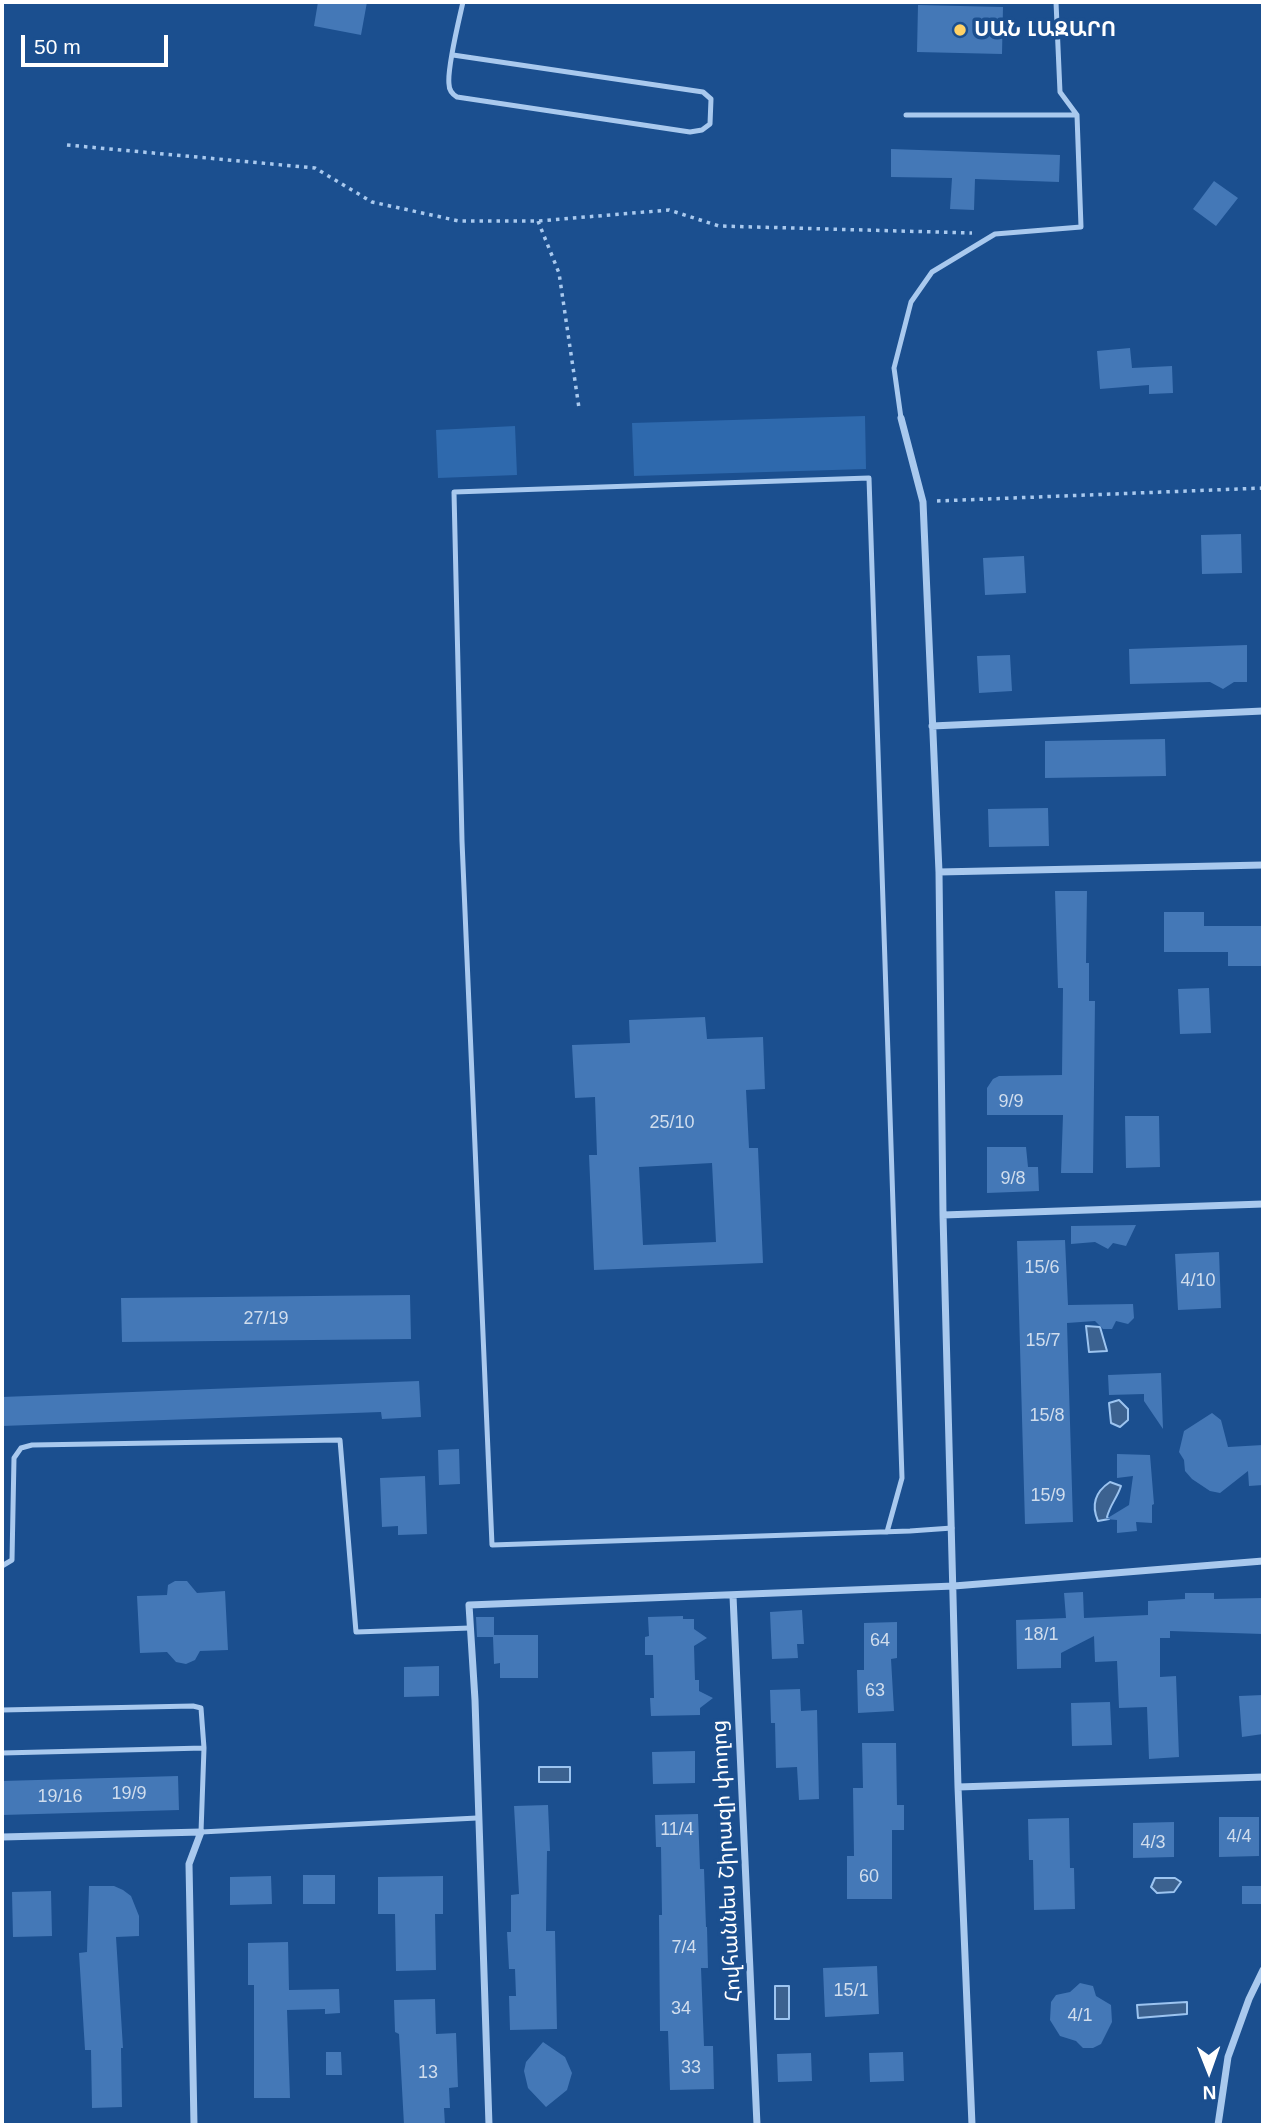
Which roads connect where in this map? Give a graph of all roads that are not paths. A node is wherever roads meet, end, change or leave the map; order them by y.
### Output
1 (463, 2) edge
2 (1056, 2) edge
3 (453, 55) junction
4 (906, 115) dead end
5 (1077, 115) junction
6 (901, 418) joint
7 (1263, 711) edge
8 (932, 726) junction
9 (1263, 865) edge
10 (939, 872) junction
11 (1263, 1204) edge
12 (943, 1215) junction
13 (952, 1528) junction
14 (887, 1531) junction
15 (1263, 1561) edge
16 (2, 1566) edge
17 (954, 1586) junction
18 (733, 1596) junction
19 (470, 1628) junction
20 (2, 1710) edge
21 (205, 1748) junction
22 (2, 1753) edge
23 (1263, 1777) edge
24 (958, 1787) junction
25 (477, 1818) junction
26 (201, 1832) junction
27 (2, 1837) edge
28 (1263, 1970) edge
29 (194, 2125) edge
30 (489, 2125) edge
31 (757, 2125) edge
32 (972, 2125) edge
33 (1219, 2125) edge

1 - 3 lane
2 - 5 lane
3 - 3 lane
4 - 5 lane
5 - 6 lane
6 - 8 street
7 - 8 street
8 - 10 street
9 - 10 street
10 - 12 street
11 - 12 street
12 - 13 street
13 - 14 lane
13 - 17 street
14 - 14 lane
15 - 17 street
16 - 19 lane
17 - 18 street
17 - 24 street
18 - 19 street
18 - 31 street, Հովհաննես Շիրազի փողոց
19 - 25 street
20 - 21 lane
21 - 22 lane
21 - 26 lane
23 - 24 street
24 - 32 street
25 - 26 lane
25 - 30 street
26 - 27 street
26 - 29 street
28 - 33 street

